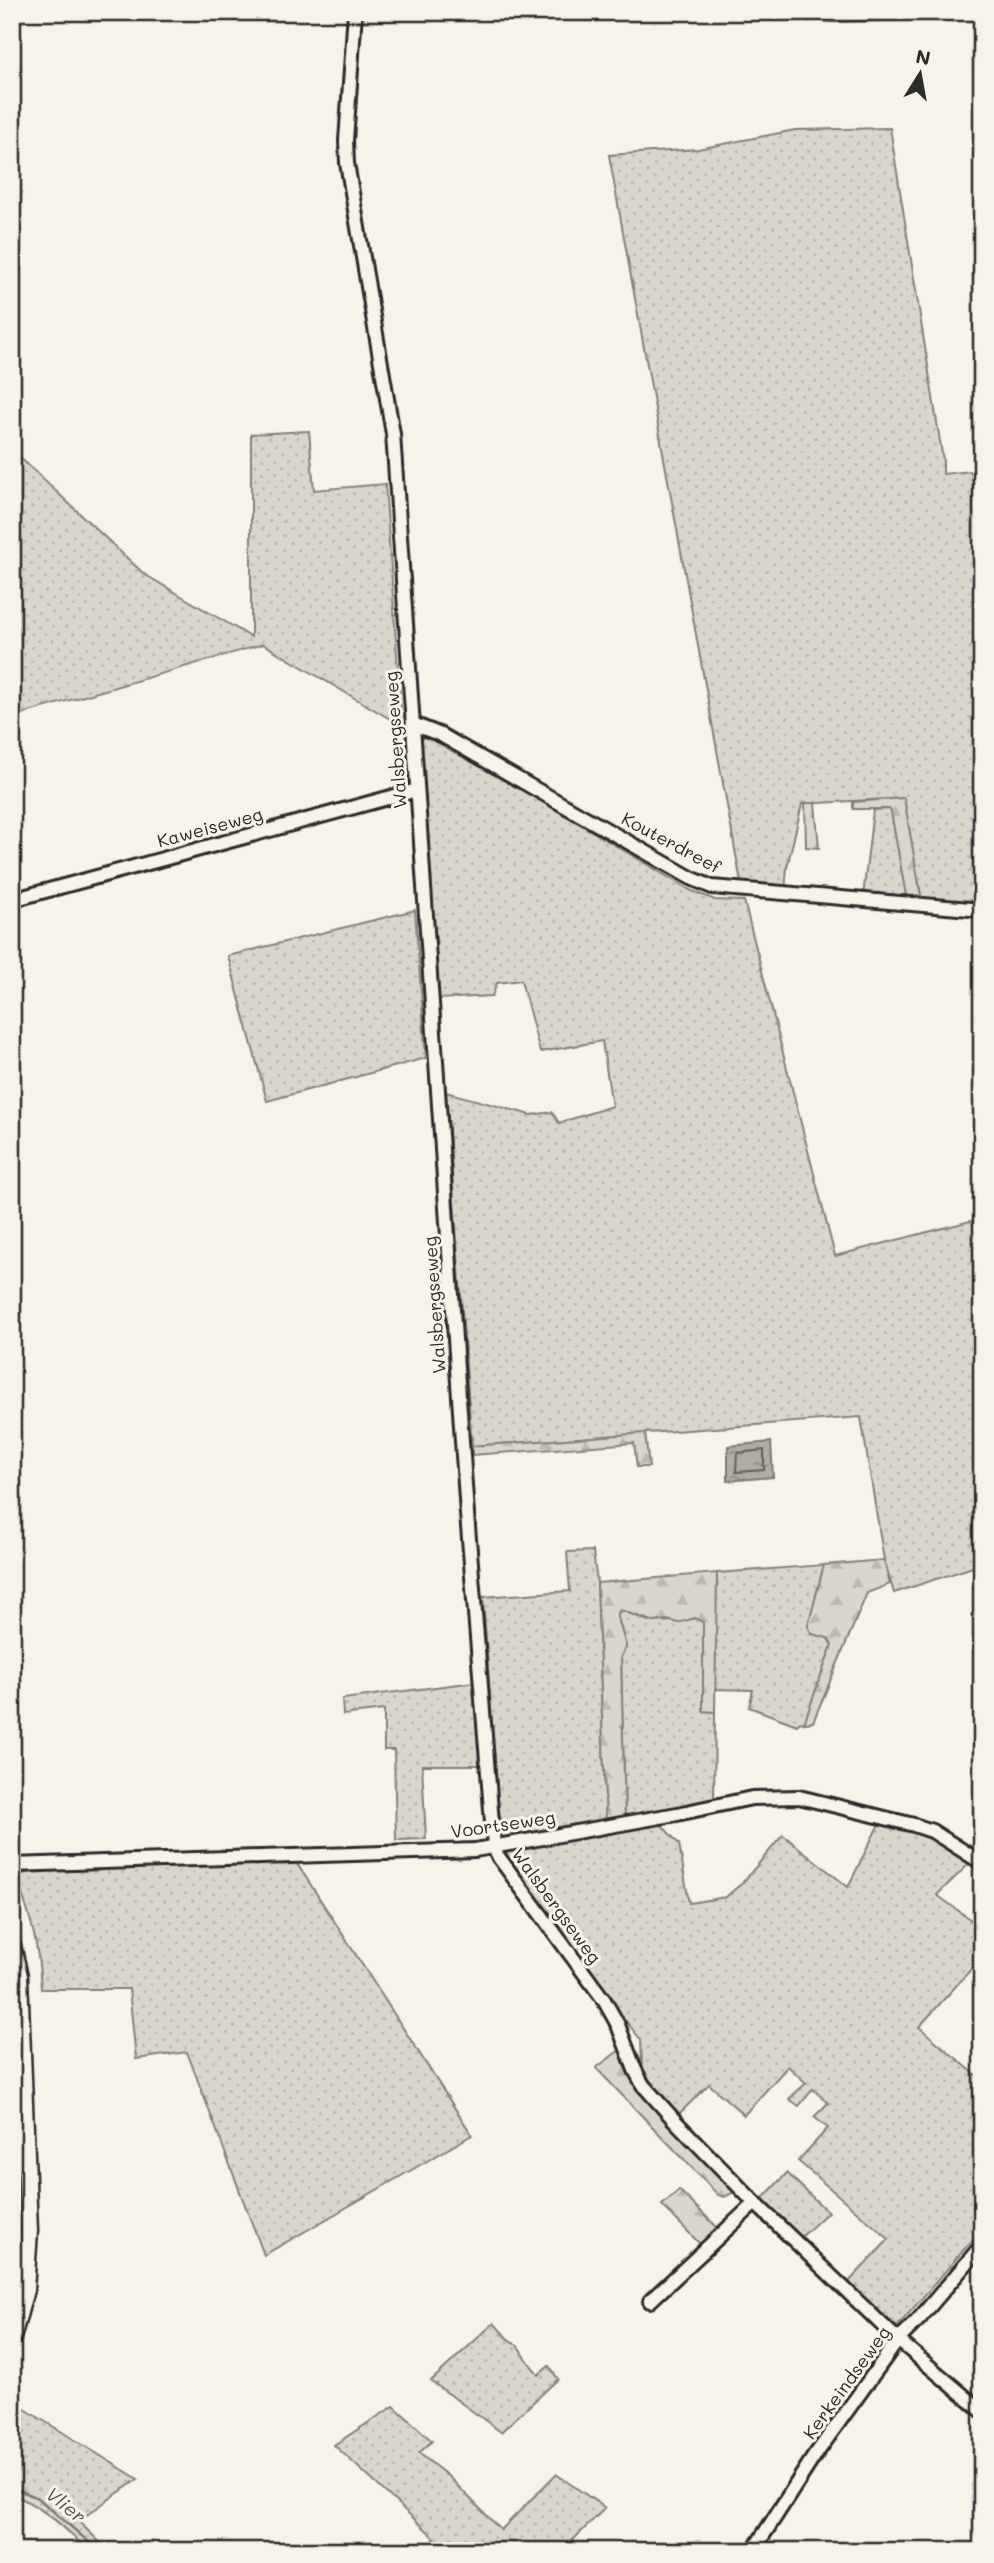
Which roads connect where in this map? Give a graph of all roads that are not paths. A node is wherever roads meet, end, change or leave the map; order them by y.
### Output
1 (355, 12) edge
2 (413, 723) junction
3 (417, 790) junction
4 (12, 900) edge
5 (982, 909) edge
6 (494, 1847) junction
7 (982, 1863) edge
8 (12, 1865) edge
9 (12, 1946) edge
10 (755, 2203) junction
11 (982, 2245) edge
12 (650, 2301) dead end
13 (12, 2337) edge
14 (898, 2340) junction
15 (982, 2411) edge
16 (753, 2551) edge

1 - 2 street, Walsbergseweg
2 - 3 street, Walsbergseweg
2 - 5 street, Kouterdreef
3 - 4 street, Kaweiseweg
3 - 6 street, Walsbergseweg
6 - 7 street, Voortseweg
6 - 8 street, Voortseweg
6 - 10 street, Walsbergseweg
9 - 13 main road
10 - 12 street
10 - 14 street, Walsbergseweg
11 - 14 street, Kerkeindseweg
14 - 15 street, Walsbergseweg
14 - 16 street, Kerkeindseweg

